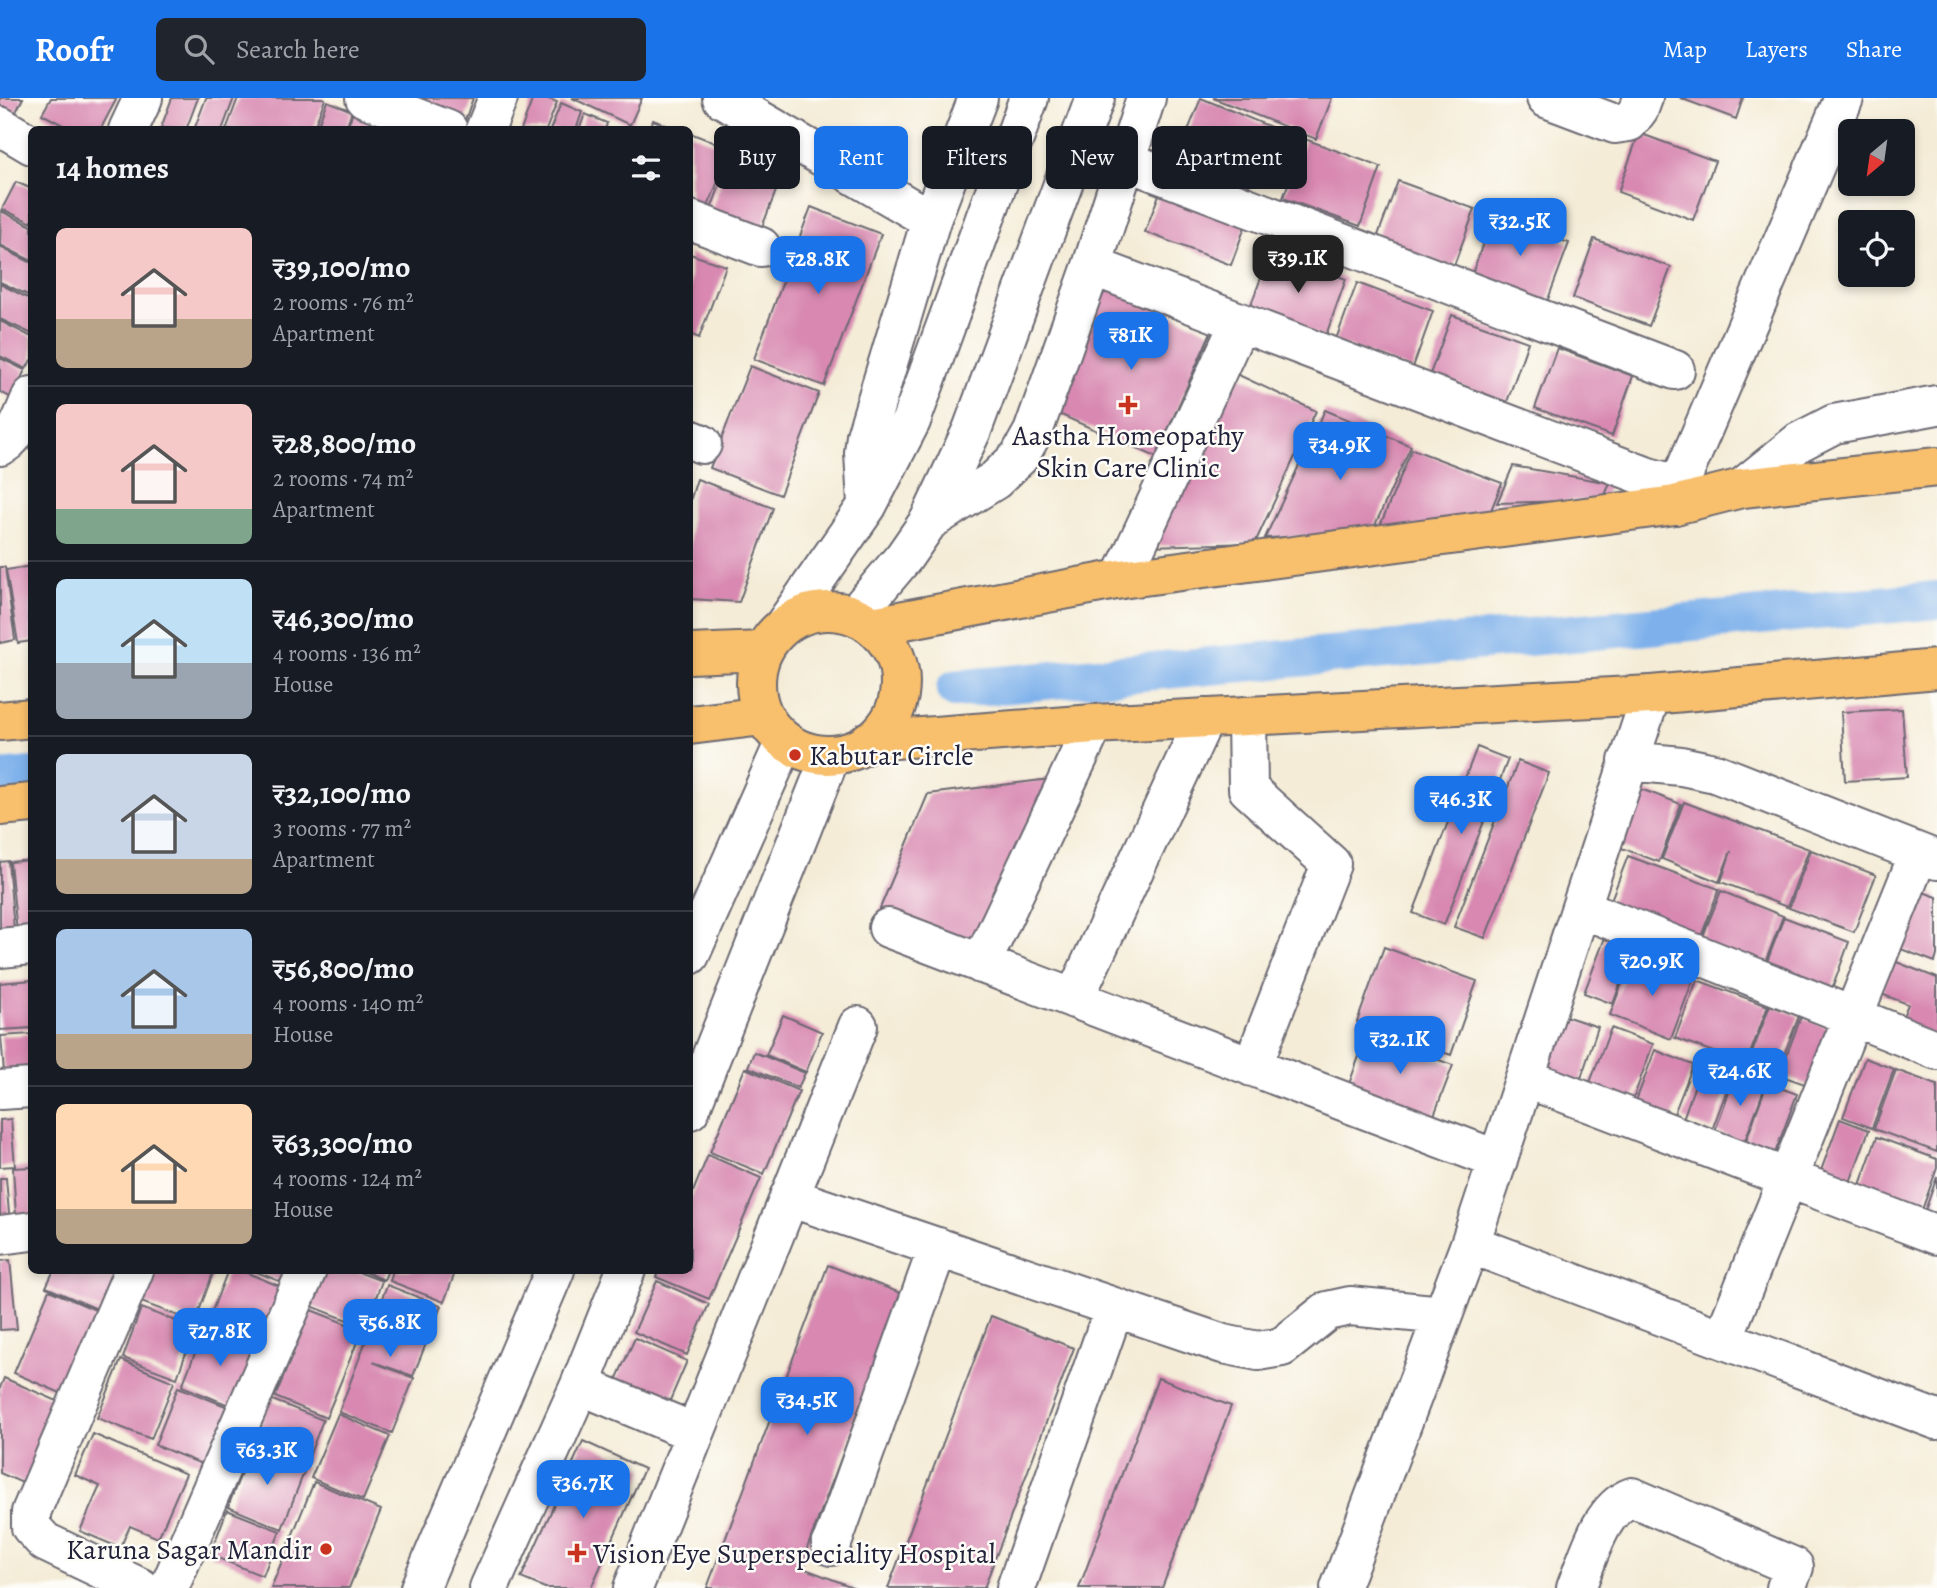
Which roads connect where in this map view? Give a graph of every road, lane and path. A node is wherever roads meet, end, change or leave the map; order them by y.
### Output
1 (143, 98) edge
2 (365, 98) edge
3 (498, 98) edge
4 (722, 98) edge
5 (978, 98) edge
6 (1029, 98) edge
7 (1095, 98) edge
8 (1146, 98) edge
9 (1546, 98) edge
10 (1643, 98) edge
11 (1844, 98) edge
12 (0, 126) edge
13 (130, 126) edge
14 (438, 126) edge
15 (487, 126) edge
16 (1137, 126) edge
17 (28, 143) edge
18 (1138, 166) edge
19 (1117, 189) edge
20 (931, 220) junction
21 (693, 221) edge
22 (761, 247) dead end
23 (1092, 266) junction
24 (1240, 322) junction
25 (1675, 370) dead end
26 (28, 404) edge
27 (1937, 405) edge
28 (0, 446) edge
29 (1937, 467) edge
30 (1742, 488) junction
31 (1677, 495) junction
32 (867, 506) junction
33 (929, 521) junction
34 (1121, 579) junction
35 (864, 621) junction
36 (773, 637) junction
37 (693, 653) edge
38 (1937, 668) edge
39 (1651, 695) junction
40 (1247, 716) junction
41 (28, 718) edge
42 (1205, 718) junction
43 (0, 721) edge
44 (1094, 724) junction
45 (693, 725) edge
46 (774, 728) junction
47 (869, 741) junction
48 (831, 755) junction
49 (1628, 761) junction
50 (28, 803) edge
51 (0, 806) edge
52 (1928, 857) edge
53 (1581, 908) junction
54 (888, 928) dead end
55 (28, 945) edge
56 (693, 947) edge
57 (0, 948) edge
58 (981, 964) junction
59 (1074, 999) junction
60 (1853, 1016) junction
61 (858, 1026) dead end
62 (1937, 1050) edge
63 (1252, 1067) junction
64 (1525, 1078) junction
65 (28, 1088) edge
66 (0, 1090) edge
67 (693, 1102) edge
68 (1498, 1160) junction
69 (1788, 1178) junction
70 (789, 1197) junction
71 (28, 1232) edge
72 (0, 1235) edge
73 (1937, 1235) edge
74 (1470, 1244) junction
75 (938, 1247) junction
76 (132, 1274) edge
77 (305, 1274) edge
78 (553, 1274) edge
79 (624, 1274) edge
80 (1114, 1308) junction
81 (1443, 1315) junction
82 (1723, 1339) junction
83 (580, 1385) junction
84 (1937, 1420) edge
85 (695, 1433) junction
86 (831, 1546) dead end
87 (141, 1588) edge
88 (169, 1588) edge
89 (420, 1588) edge
90 (489, 1588) edge
91 (633, 1588) edge
92 (1016, 1588) edge
93 (1340, 1588) edge
94 (1576, 1588) edge
95 (1786, 1588) edge

1 - 13 street
2 - 14 street
3 - 15 street
4 - 20 street
5 - 20 street
6 - 32 street
7 - 33 street
8 - 16 street
9 - 10 street
11 - 31 street
12 - 17 street
18 - 25 street
19 - 23 street
20 - 32 street
21 - 22 street
23 - 24 street
23 - 33 street
24 - 31 street
24 - 34 street
26 - 28 street
27 - 30 street
29 - 30 main road
30 - 31 main road
31 - 34 main road
32 - 36 street
33 - 35 street
34 - 35 main road
35 - 36 main road
35 - 47 main road
36 - 37 main road
36 - 46 main road
38 - 39 main road
39 - 40 main road
39 - 49 street
40 - 42 main road
40 - 63 street
41 - 43 main road
42 - 44 main road
42 - 59 street
44 - 47 main road
44 - 58 street
45 - 46 main road
46 - 48 main road
46 - 56 street
47 - 48 main road
48 - 67 street
49 - 52 street
49 - 53 street
50 - 51 main road
52 - 60 street
53 - 60 street
53 - 64 street
54 - 58 street
55 - 57 street
58 - 59 street
59 - 63 street
60 - 62 street
60 - 69 street
61 - 70 street
63 - 68 street
64 - 68 street
64 - 69 street
65 - 66 street
68 - 74 street
69 - 73 street
69 - 82 street
70 - 75 street
70 - 85 street
71 - 72 street
74 - 81 street
74 - 82 street
75 - 80 street
75 - 86 street
76 - 87 street
77 - 88 street
78 - 89 street
79 - 83 street
80 - 81 street
80 - 92 street
81 - 93 street
82 - 84 street
83 - 85 street
83 - 90 street
85 - 91 street
94 - 95 street

